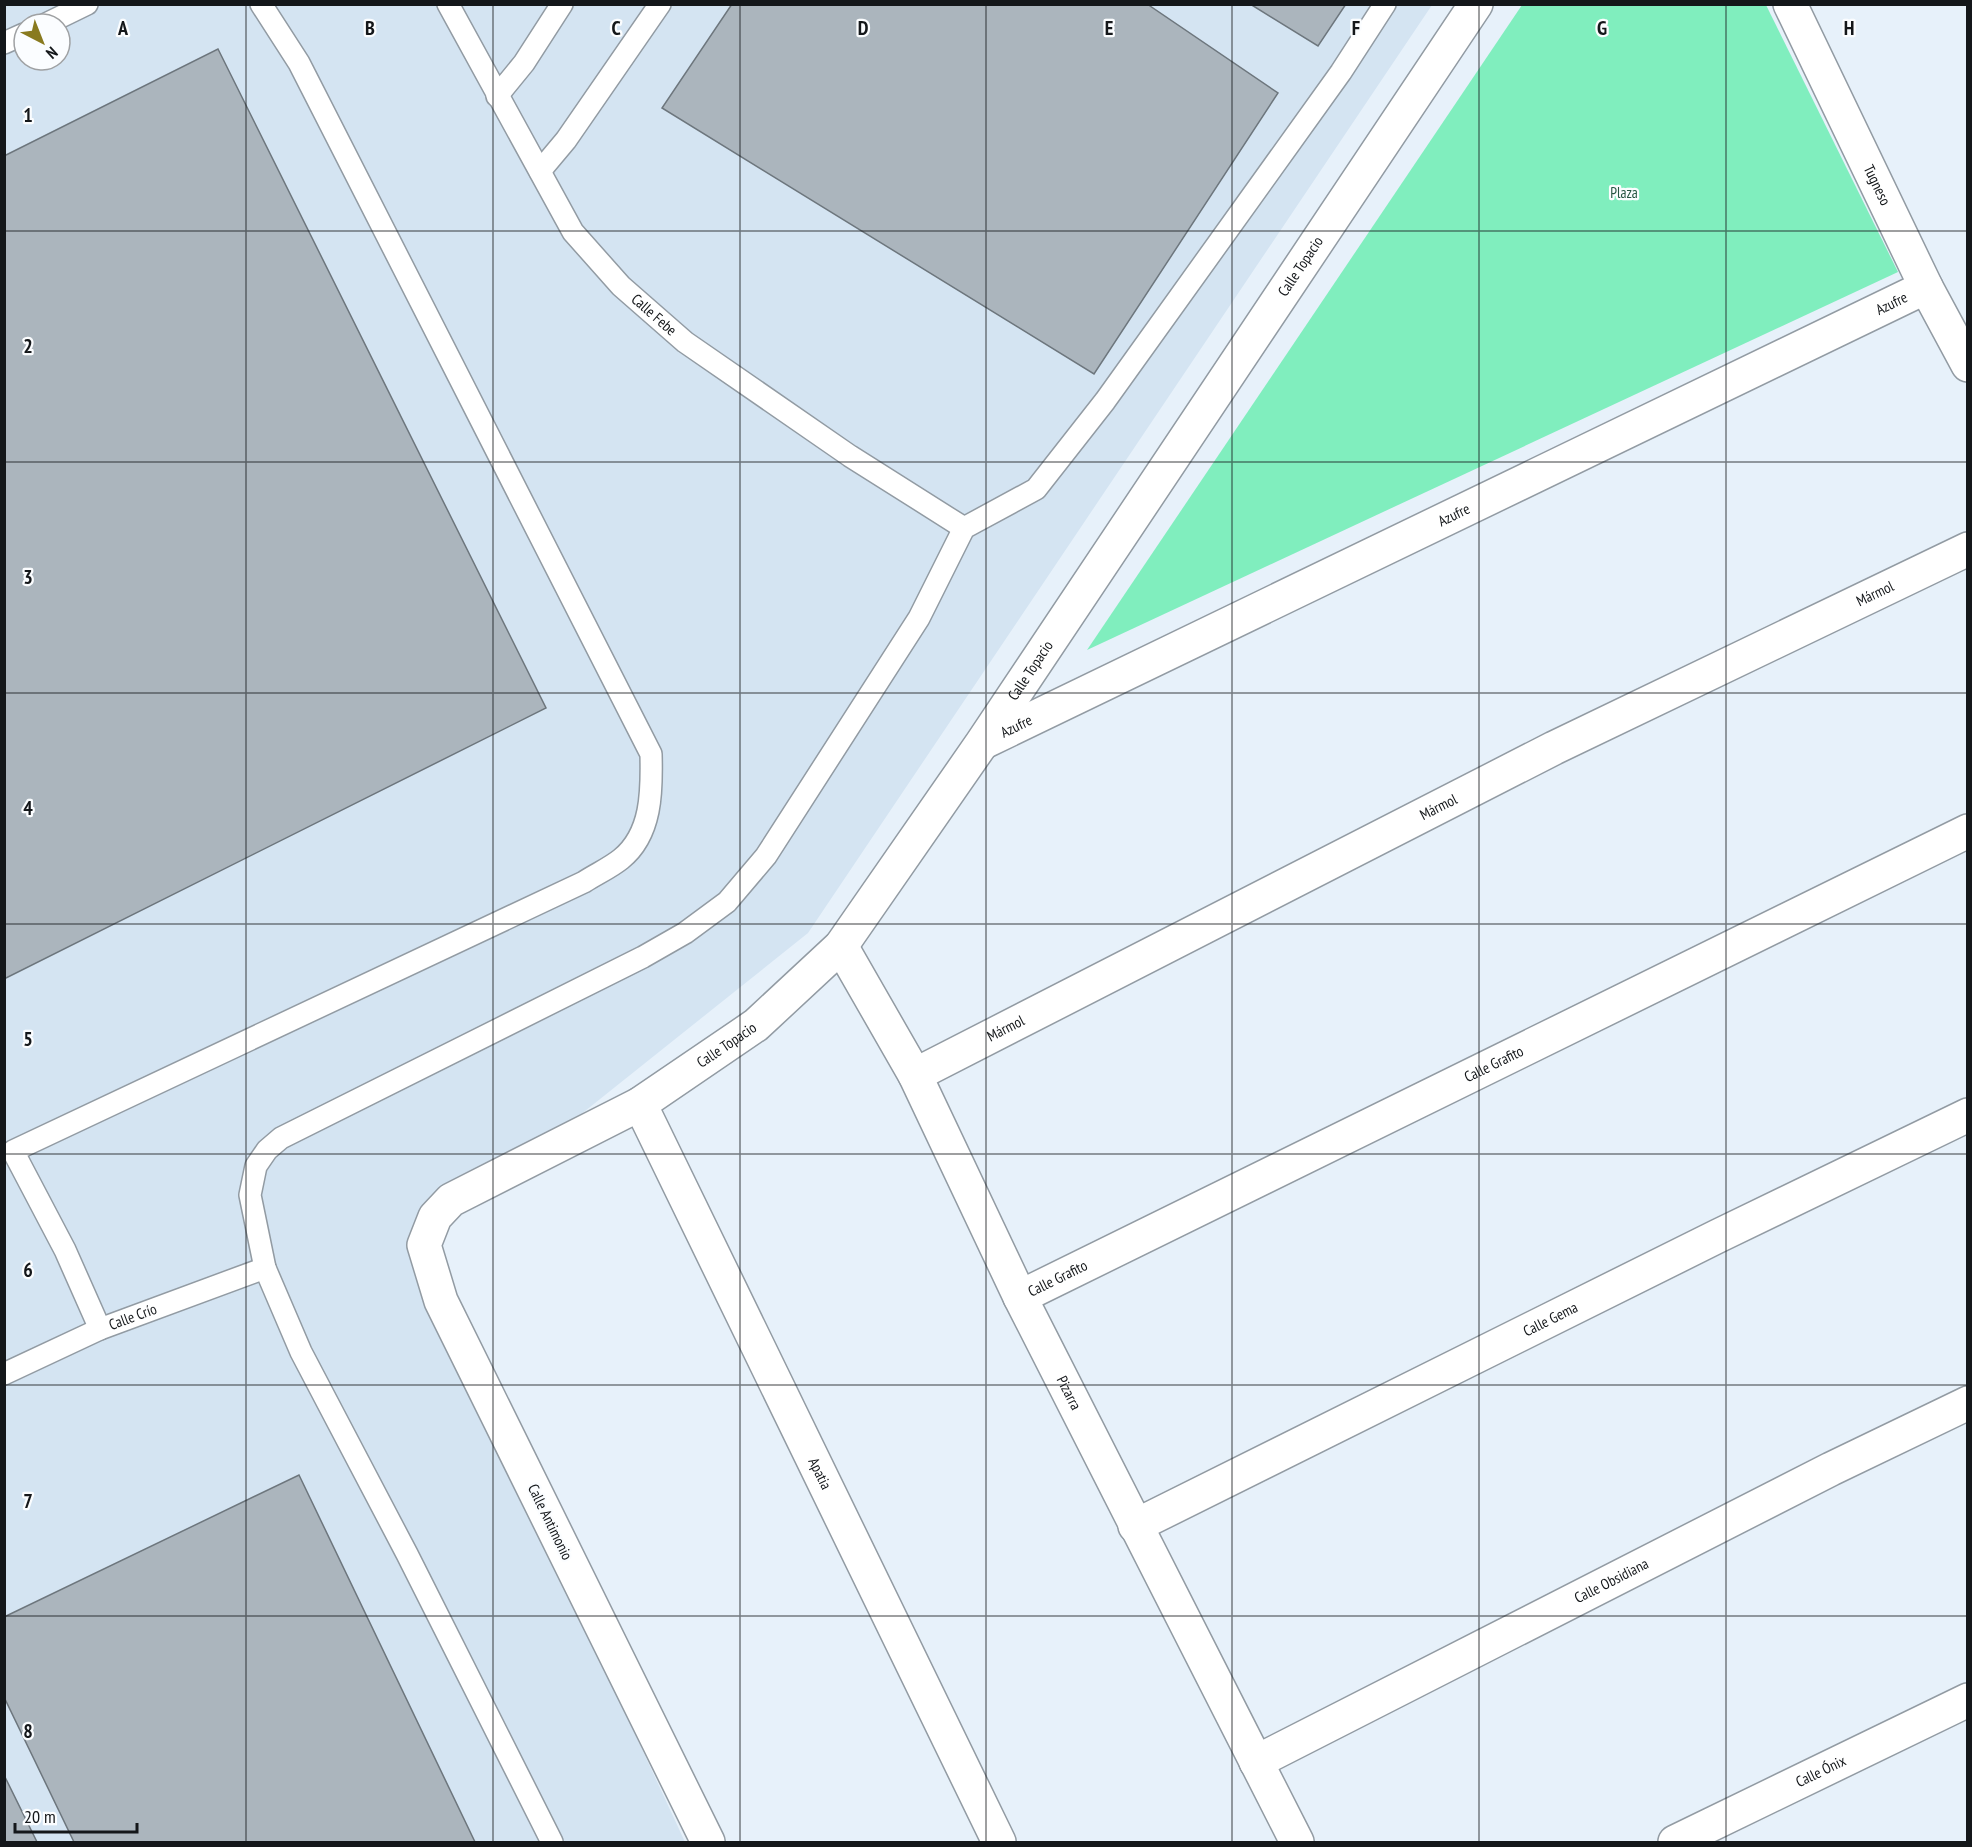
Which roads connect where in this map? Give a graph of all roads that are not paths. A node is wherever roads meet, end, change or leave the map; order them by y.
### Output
1 (87, 4) edge
2 (261, 4) edge
3 (448, 4) edge
4 (562, 4) edge
5 (660, 4) edge
6 (1385, 4) edge
7 (1476, 4) edge
8 (1790, 4) edge
9 (70, 12) edge
10 (497, 96) junction
11 (540, 171) junction
12 (1926, 287) junction
13 (1968, 364) edge
14 (964, 528) junction
15 (1968, 549) edge
16 (982, 743) junction
17 (1968, 831) edge
18 (841, 946) junction
19 (915, 1075) junction
20 (640, 1104) junction
21 (1968, 1115) edge
22 (7, 1147) edge
23 (451, 1200) joint
24 (265, 1268) junction
25 (1020, 1297) junction
26 (100, 1329) junction
27 (4, 1374) edge
28 (1968, 1403) edge
29 (1135, 1526) junction
30 (1968, 1700) edge
31 (1256, 1762) junction
32 (552, 1842) edge
33 (708, 1842) edge
34 (999, 1842) edge
35 (1297, 1842) edge
36 (1675, 1842) edge

1 - 9 lane
2 - 22 lane
3 - 10 lane, Calle Febe
4 - 10 lane
5 - 11 lane
6 - 14 lane
7 - 16 street, Calle Topacio
8 - 12 street, Tugneso
10 - 11 lane, Calle Febe
11 - 14 lane, Calle Febe
12 - 13 street, Tugneso
12 - 16 street, Azufre
14 - 24 lane
15 - 19 street, Mármol
16 - 18 street, Calle Topacio
17 - 25 street, Calle Grafito
18 - 19 street, Pizarra
18 - 20 street, Calle Topacio
19 - 25 street, Pizarra
20 - 23 street, Calle Topacio
20 - 34 street, Apatia
21 - 29 street, Calle Gema
22 - 26 lane
23 - 33 street, Calle Antimonio
24 - 26 lane, Calle Crío
24 - 32 lane
25 - 29 street, Pizarra
26 - 27 lane, Calle Crío
28 - 31 street, Calle Obsidiana
29 - 31 street, Pizarra
30 - 36 street, Calle Ónix
31 - 35 street, Pizarra

